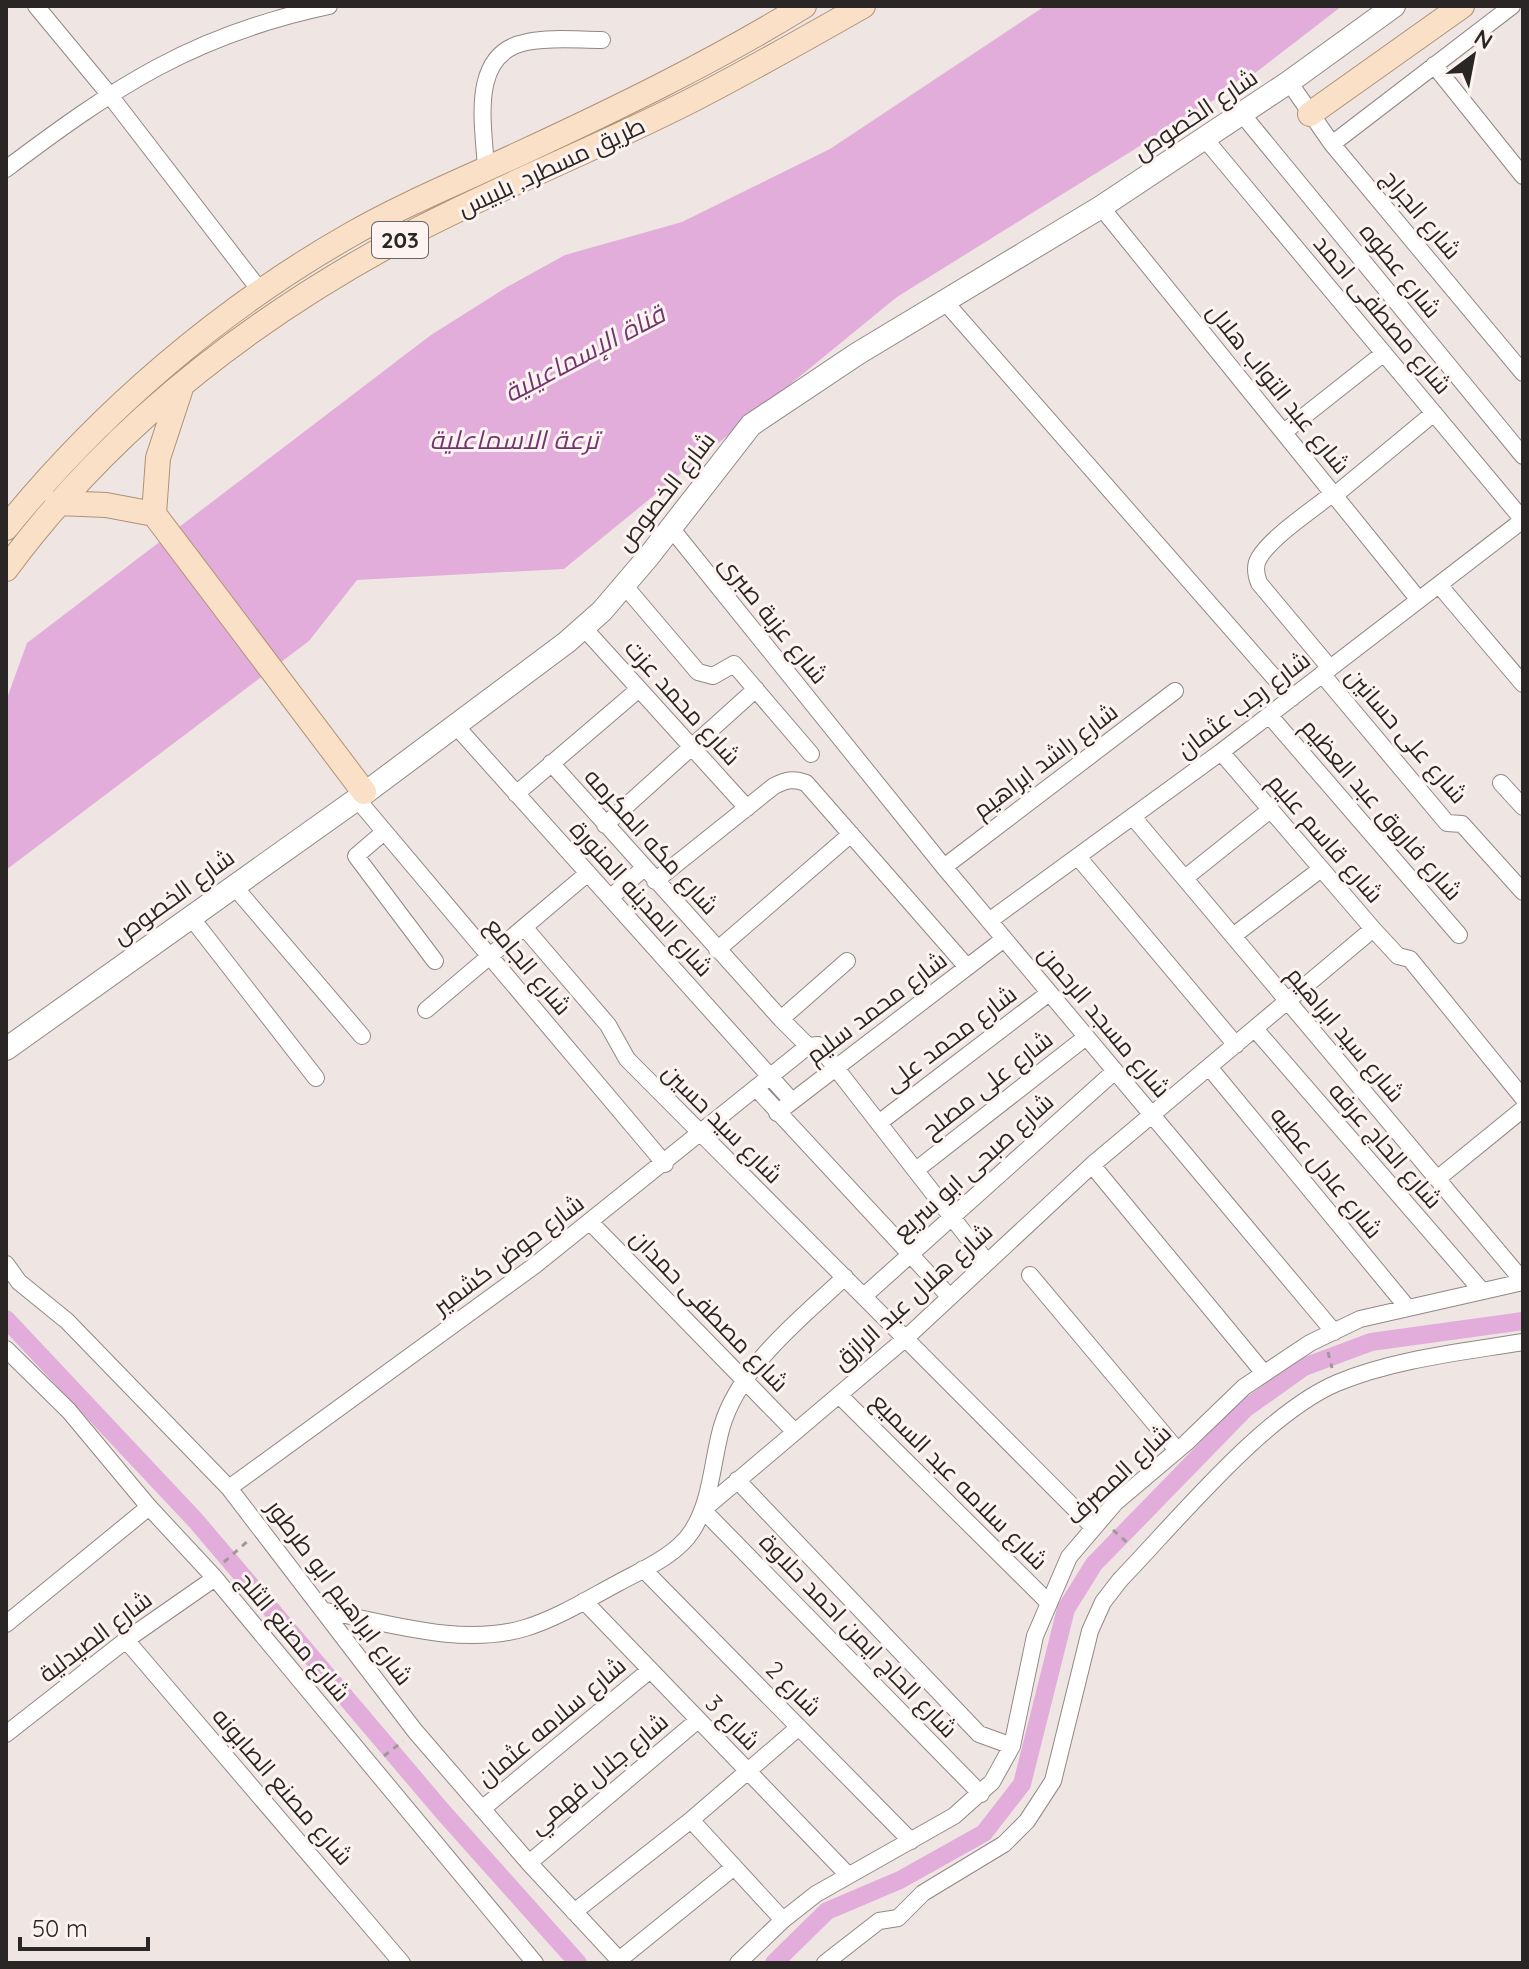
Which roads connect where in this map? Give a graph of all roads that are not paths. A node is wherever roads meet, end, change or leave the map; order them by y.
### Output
1 (36, 6) edge
2 (329, 6) edge
3 (863, 6) edge
4 (1394, 6) edge
5 (1462, 6) edge
6 (1512, 6) edge
7 (796, 8) edge
8 (602, 40) dead end
9 (1434, 65) junction
10 (1289, 82) junction
11 (108, 93) junction
12 (1242, 114) junction
13 (1310, 114) junction
14 (1205, 139) junction
15 (1332, 144) junction
16 (6, 169) edge
17 (486, 169) junction
18 (1523, 176) edge
19 (1101, 207) junction
20 (262, 293) junction
21 (946, 303) junction
22 (1384, 353) junction
23 (1523, 373) edge
24 (185, 380) junction
25 (1434, 413) junction
26 (1284, 432) junction
27 (1523, 456) edge
28 (1334, 494) junction
29 (57, 503) junction
30 (156, 516) junction
31 (1523, 520) edge
32 (6, 528) edge
33 (671, 528) junction
34 (6, 569) edge
35 (624, 585) junction
36 (1439, 585) junction
37 (1419, 600) junction
38 (583, 627) junction
39 (1326, 671) junction
40 (1523, 684) edge
41 (639, 689) junction
42 (756, 689) junction
43 (1175, 691) dead end
44 (1292, 698) junction
45 (1269, 715) junction
46 (456, 726) junction
47 (840, 740) joint
48 (692, 748) junction
49 (1221, 752) junction
50 (811, 754) dead end
51 (551, 763) junction
52 (1501, 783) dead end
53 (516, 794) junction
54 (360, 796) junction
55 (1523, 807) edge
56 (747, 808) junction
57 (1270, 810) junction
58 (1133, 817) junction
59 (605, 825) junction
60 (384, 832) junction
61 (851, 834) junction
62 (1078, 857) junction
63 (944, 867) junction
64 (1321, 869) junction
65 (588, 873) junction
66 (650, 874) junction
67 (1185, 878) junction
68 (233, 885) junction
69 (1523, 892) edge
70 (610, 898) junction
71 (190, 916) junction
72 (989, 921) junction
73 (524, 927) junction
74 (1373, 929) junction
75 (1459, 935) dead end
76 (1233, 936) junction
77 (1004, 939) junction
78 (717, 950) junction
79 (489, 957) junction
80 (435, 961) dead end
81 (847, 961) dead end
82 (967, 967) junction
83 (1049, 993) junction
84 (1288, 1002) junction
85 (426, 1010) dead end
86 (781, 1019) junction
87 (1255, 1029) junction
88 (362, 1036) dead end
89 (1086, 1037) junction
90 (812, 1045) junction
91 (1236, 1045) junction
92 (6, 1049) edge
93 (1209, 1067) junction
94 (836, 1068) junction
95 (1115, 1071) junction
96 (770, 1077) junction
97 (316, 1078) dead end
98 (756, 1088) junction
99 (1523, 1098) edge
100 (792, 1101) junction
101 (1523, 1109) edge
102 (777, 1113) junction
103 (1152, 1115) junction
104 (880, 1122) junction
105 (699, 1134) junction
106 (665, 1164) junction
107 (1092, 1165) junction
108 (916, 1170) junction
109 (1437, 1179) junction
110 (952, 1217) junction
111 (590, 1222) junction
112 (911, 1254) junction
113 (986, 1261) junction
114 (6, 1264) edge
115 (1030, 1275) dead end
116 (845, 1277) junction
117 (1523, 1282) edge
118 (1482, 1291) junction
119 (948, 1295) junction
120 (864, 1296) junction
121 (1407, 1307) junction
122 (906, 1338) junction
123 (1330, 1339) junction
124 (1523, 1342) edge
125 (6, 1349) edge
126 (1263, 1372) junction
127 (746, 1381) junction
128 (839, 1395) junction
129 (795, 1432) junction
130 (1177, 1450) junction
131 (737, 1480) junction
132 (229, 1488) junction
133 (149, 1507) junction
134 (703, 1510) junction
135 (1092, 1526) junction
136 (643, 1569) junction
137 (218, 1572) junction
138 (584, 1601) junction
139 (1048, 1602) junction
140 (326, 1611) junction
141 (6, 1624) edge
142 (126, 1640) junction
143 (650, 1670) junction
144 (698, 1720) junction
145 (799, 1727) junction
146 (6, 1734) edge
147 (1012, 1746) junction
148 (748, 1771) junction
149 (981, 1794) junction
150 (482, 1809) junction
151 (691, 1820) junction
152 (911, 1841) junction
153 (529, 1863) junction
154 (734, 1867) junction
155 (848, 1875) junction
156 (574, 1912) junction
157 (783, 1920) junction
158 (620, 1961) edge
159 (402, 1963) edge
160 (535, 1963) edge
161 (738, 1963) edge
162 (825, 1963) edge

1 - 11 street
2 - 11 street
3 - 24 main road, طريق مسطرد, بلبيس / 203
4 - 10 main road, شارع الخصوص
5 - 13 main road
6 - 9 street
7 - 17 main road, طريق مسطرد, بلبيس / 203
8 - 17 street
9 - 15 street
9 - 18 street
10 - 12 main road, شارع الخصوص
10 - 13 street, شارع الجراج
11 - 16 street
11 - 20 street
12 - 14 main road, شارع الخصوص
12 - 27 street, شارع عطوه
13 - 15 street, شارع الجراج
14 - 19 main road, شارع الخصوص
14 - 22 street, شارع مصطفى احمد
15 - 23 street, شارع الجراج
17 - 20 main road, طريق مسطرد, بلبيس / 203
19 - 21 main road, شارع الخصوص
19 - 26 street, شارع عبد التواب هلال
20 - 32 main road, طريق مسطرد, بلبيس / 203
21 - 33 main road, شارع الخصوص
21 - 44 street
22 - 25 street, شارع مصطفى احمد
22 - 26 street
24 - 29 main road, طريق مسطرد, بلبيس / 203
24 - 30 main road
25 - 28 street
25 - 31 street, شارع مصطفى احمد
26 - 28 street, شارع عبد التواب هلال
28 - 37 street, شارع عبد التواب هلال
28 - 39 street, شارع على حسانين
29 - 30 main road
29 - 34 main road, طريق مسطرد, بلبيس / 203
30 - 54 main road
31 - 36 street, شارع رجب عثمان
33 - 35 main road, شارع الخصوص
33 - 47 street, شارع عزبة صبرى
35 - 38 main road, شارع الخصوص
35 - 42 street
36 - 37 street, شارع رجب عثمان
36 - 40 street
37 - 39 street, شارع رجب عثمان
38 - 41 street, شارع محمد عزت
38 - 46 main road, شارع الخصوص
39 - 44 street, شارع رجب عثمان
39 - 69 street, شارع على حسانين
41 - 48 street, شارع محمد عزت
41 - 51 street
42 - 48 street
42 - 50 street
43 - 63 street, شارع راشد ابراهيم
44 - 45 street, شارع رجب عثمان
45 - 49 street, شارع رجب عثمان
45 - 75 street, شارع فاروق عبد العظيم
46 - 53 street, شارع المدينه المنورة
46 - 54 main road, شارع الخصوص
47 - 63 street, شارع مسجد الرحمن
48 - 56 street, شارع محمد عزت
48 - 59 street
49 - 57 street, شارع قاسم عليم
49 - 58 street, شارع رجب عثمان
51 - 53 street
51 - 59 street, شارع مكه المكرمه
52 - 55 street
53 - 65 street, شارع المدينه المنورة
54 - 60 street, شارع الجامع
54 - 68 main road, شارع الخصوص
56 - 61 street
56 - 66 street
57 - 64 street, شارع قاسم عليم
57 - 67 street
58 - 62 street, شارع رجب عثمان
58 - 67 street, شارع سيد ابراهيم
59 - 66 street, شارع مكه المكرمه
60 - 79 street, شارع الجامع
60 - 80 street
61 - 78 street, شارع مكه المكرمه
61 - 82 street
62 - 72 street, شارع رجب عثمان
62 - 91 street
63 - 72 street, شارع مسجد الرحمن
64 - 74 street, شارع قاسم عليم
64 - 76 street
65 - 70 street, شارع المدينه المنورة
65 - 73 street
66 - 70 street
66 - 78 street, شارع مكه المكرمه
67 - 76 street, شارع سيد ابراهيم
68 - 71 main road, شارع الخصوص
68 - 88 street
70 - 96 street, شارع المدينه المنورة
71 - 92 main road, شارع الخصوص
71 - 97 street
72 - 77 street, شارع مسجد الرحمن
73 - 79 street
73 - 105 street, شارع سيد حسين
74 - 84 street, شارع هلال عبد الرازق
74 - 99 street, شارع قاسم عليم
76 - 84 street, شارع سيد ابراهيم
77 - 82 street, شارع محمد سليم
77 - 83 street, شارع مسجد الرحمن
78 - 86 street, شارع مكه المكرمه
79 - 85 street
79 - 106 street, شارع الجامع
81 - 86 street
82 - 94 street, شارع محمد سليم
83 - 89 street, شارع مسجد الرحمن
83 - 104 street, شارع محمد على
84 - 87 street, شارع هلال عبد الرازق
84 - 109 street, شارع سيد ابراهيم
86 - 90 street, شارع مكه المكرمه
87 - 91 street, شارع هلال عبد الرازق
87 - 118 street, شارع الحاج عرفه
89 - 95 street, شارع مسجد الرحمن
89 - 108 street, شارع على مصلح
90 - 94 street, شارع مكه المكرمه
90 - 96 street, شارع حوض كشمير
91 - 93 street, شارع هلال عبد الرازق
93 - 103 street, شارع هلال عبد الرازق
93 - 121 street, شارع عادل عطيه
94 - 100 street, شارع محمد سليم
94 - 104 street, شارع مكه المكرمه
95 - 103 street, شارع مسجد الرحمن
95 - 110 street, شارع صبحى ابو سريع
96 - 98 street, شارع حوض كشمير
96 - 100 street, شارع المدينه المنورة
98 - 102 street
98 - 105 street, شارع حوض كشمير
100 - 102 street, شارع محمد سليم
101 - 109 street
102 - 112 street
103 - 107 street, شارع هلال عبد الرازق
103 - 123 street, شارع مسجد الرحمن
104 - 108 street, شارع مكه المكرمه
105 - 106 street, شارع حوض كشمير
105 - 116 street, شارع سيد حسين
106 - 111 street, شارع حوض كشمير
107 - 113 street, شارع هلال عبد الرازق
107 - 126 street
108 - 110 street, شارع مكه المكرمه
109 - 117 street, شارع سيد ابراهيم
110 - 112 street, شارع صبحى ابو سريع
110 - 113 street, شارع مكه المكرمه
111 - 127 street, شارع مصطفى حمدان
111 - 132 street, شارع حوض كشمير
112 - 119 street
112 - 120 street, شارع صبحى ابو سريع
113 - 119 street, شارع هلال عبد الرازق
114 - 132 street, شارع ابراهيم ابو طرطور
115 - 130 street
116 - 120 street, شارع سيد حسين
116 - 127 street
117 - 118 street, شارع المصرف
118 - 121 street, شارع المصرف
119 - 122 street, شارع هلال عبد الرازق
120 - 122 street, شارع سيد حسين
121 - 123 street, شارع المصرف
122 - 128 street, شارع هلال عبد الرازق
122 - 135 street
123 - 126 street, شارع المصرف
124 - 162 street
125 - 133 street, شارع مصنع الثلج
126 - 130 street, شارع المصرف
127 - 129 street, شارع مصطفى حمدان
127 - 134 street
128 - 129 street, شارع هلال عبد الرازق
128 - 139 street, شارع سلامه عبد السميع
129 - 131 street, شارع هلال عبد الرازق
130 - 135 street, شارع المصرف
131 - 134 street, شارع هلال عبد الرازق
131 - 147 street
132 - 140 street, شارع ابراهيم ابو طرطور
133 - 137 street, شارع مصنع الثلج
133 - 141 street
134 - 136 street
134 - 149 street, شارع الحاج ايمن احمد حلاوة
135 - 139 street, شارع المصرف
136 - 138 street
136 - 145 street, شارع 2
137 - 142 street, شارع الصيدلية
137 - 160 street, شارع مصنع الثلج
138 - 140 street
138 - 143 street, شارع 3
139 - 147 street, شارع المصرف
140 - 150 street, شارع ابراهيم ابو طرطور
142 - 146 street, شارع الصيدلية
142 - 159 street, شارع مصنع الصابونه
143 - 144 street, شارع 3
143 - 150 street, شارع سلامه عثمان
144 - 148 street, شارع 3
144 - 153 street, شارع جلال فهمي
145 - 148 street
145 - 152 street, شارع 2
147 - 149 street, شارع المصرف
148 - 151 street
148 - 155 street, شارع 3
149 - 152 street, شارع المصرف
150 - 153 street, شارع ابراهيم ابو طرطور
151 - 154 street
151 - 156 street
152 - 155 street, شارع المصرف
153 - 156 street, شارع ابراهيم ابو طرطور
154 - 157 street
154 - 158 street
155 - 157 street, شارع المصرف
156 - 158 street, شارع ابراهيم ابو طرطور
157 - 161 street, شارع المصرف

